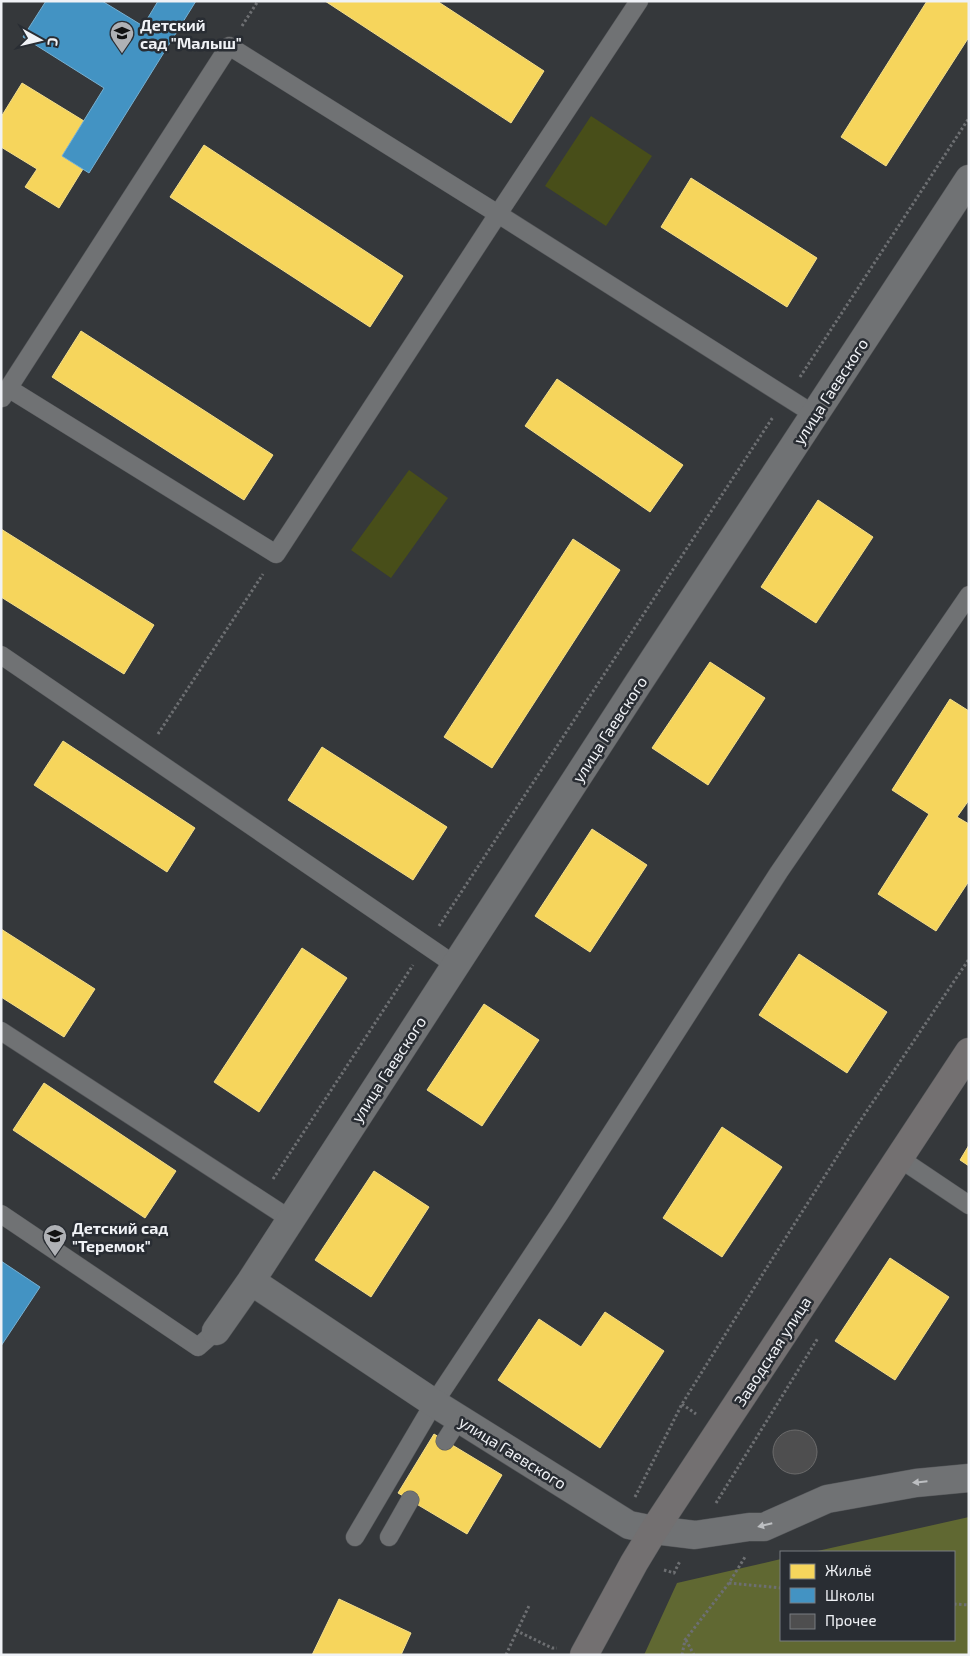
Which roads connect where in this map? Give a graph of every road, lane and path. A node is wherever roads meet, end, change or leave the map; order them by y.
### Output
1 (258, 1) edge
2 (639, 1) edge
3 (229, 46) junction
4 (969, 118) edge
5 (969, 179) edge
6 (498, 214) junction
7 (5, 393) edge
8 (786, 397) junction
9 (814, 415) junction
10 (276, 554) junction
11 (969, 595) edge
12 (1, 655) edge
13 (146, 754) junction
14 (426, 945) junction
15 (969, 959) edge
16 (455, 965) junction
17 (1, 1031) edge
18 (969, 1052) edge
19 (899, 1158) junction
20 (260, 1199) junction
21 (969, 1205) edge
22 (1, 1214) edge
23 (290, 1219) junction
24 (250, 1281) junction
25 (216, 1331) joint
26 (434, 1403) junction
27 (969, 1478) edge
28 (410, 1500) dead end
29 (623, 1521) junction
30 (764, 1527) junction
31 (654, 1530) junction
32 (355, 1536) dead end
33 (389, 1537) dead end
34 (729, 1583) junction
35 (780, 1588) edge
36 (955, 1604) edge
37 (969, 1605) edge
38 (529, 1606) dead end
39 (517, 1632) junction
40 (686, 1640) junction
41 (571, 1651) edge
42 (506, 1655) edge
43 (682, 1655) edge
44 (694, 1655) edge

1 - 3 path
2 - 6 lane
3 - 6 lane
3 - 7 lane
4 - 8 path
5 - 9 street, улица Гаевского
6 - 8 lane
6 - 10 lane
7 - 10 lane
8 - 9 lane
8 - 14 path
9 - 16 street, улица Гаевского
10 - 13 path
11 - 26 lane
12 - 13 lane
13 - 14 lane
14 - 16 lane
14 - 20 path
15 - 29 path
16 - 23 street, улица Гаевского
17 - 20 lane
18 - 19 street, Заводская улица
19 - 21 lane
19 - 31 street, Заводская улица
20 - 23 lane
22 - 25 lane, улица Гаевского
23 - 24 street, улица Гаевского
24 - 25 street, улица Гаевского
24 - 26 street, улица Гаевского
26 - 29 street, улица Гаевского
26 - 32 lane
27 -> 30 street
28 - 33 lane
29 - 31 street, улица Гаевского
30 - 31 street, улица Гаевского
30 - 34 path
31 - 41 street, Заводская улица
34 - 35 path
34 - 40 path
36 - 37 path
38 - 39 path
39 - 41 path
39 - 42 path
40 - 43 path
40 - 44 path

